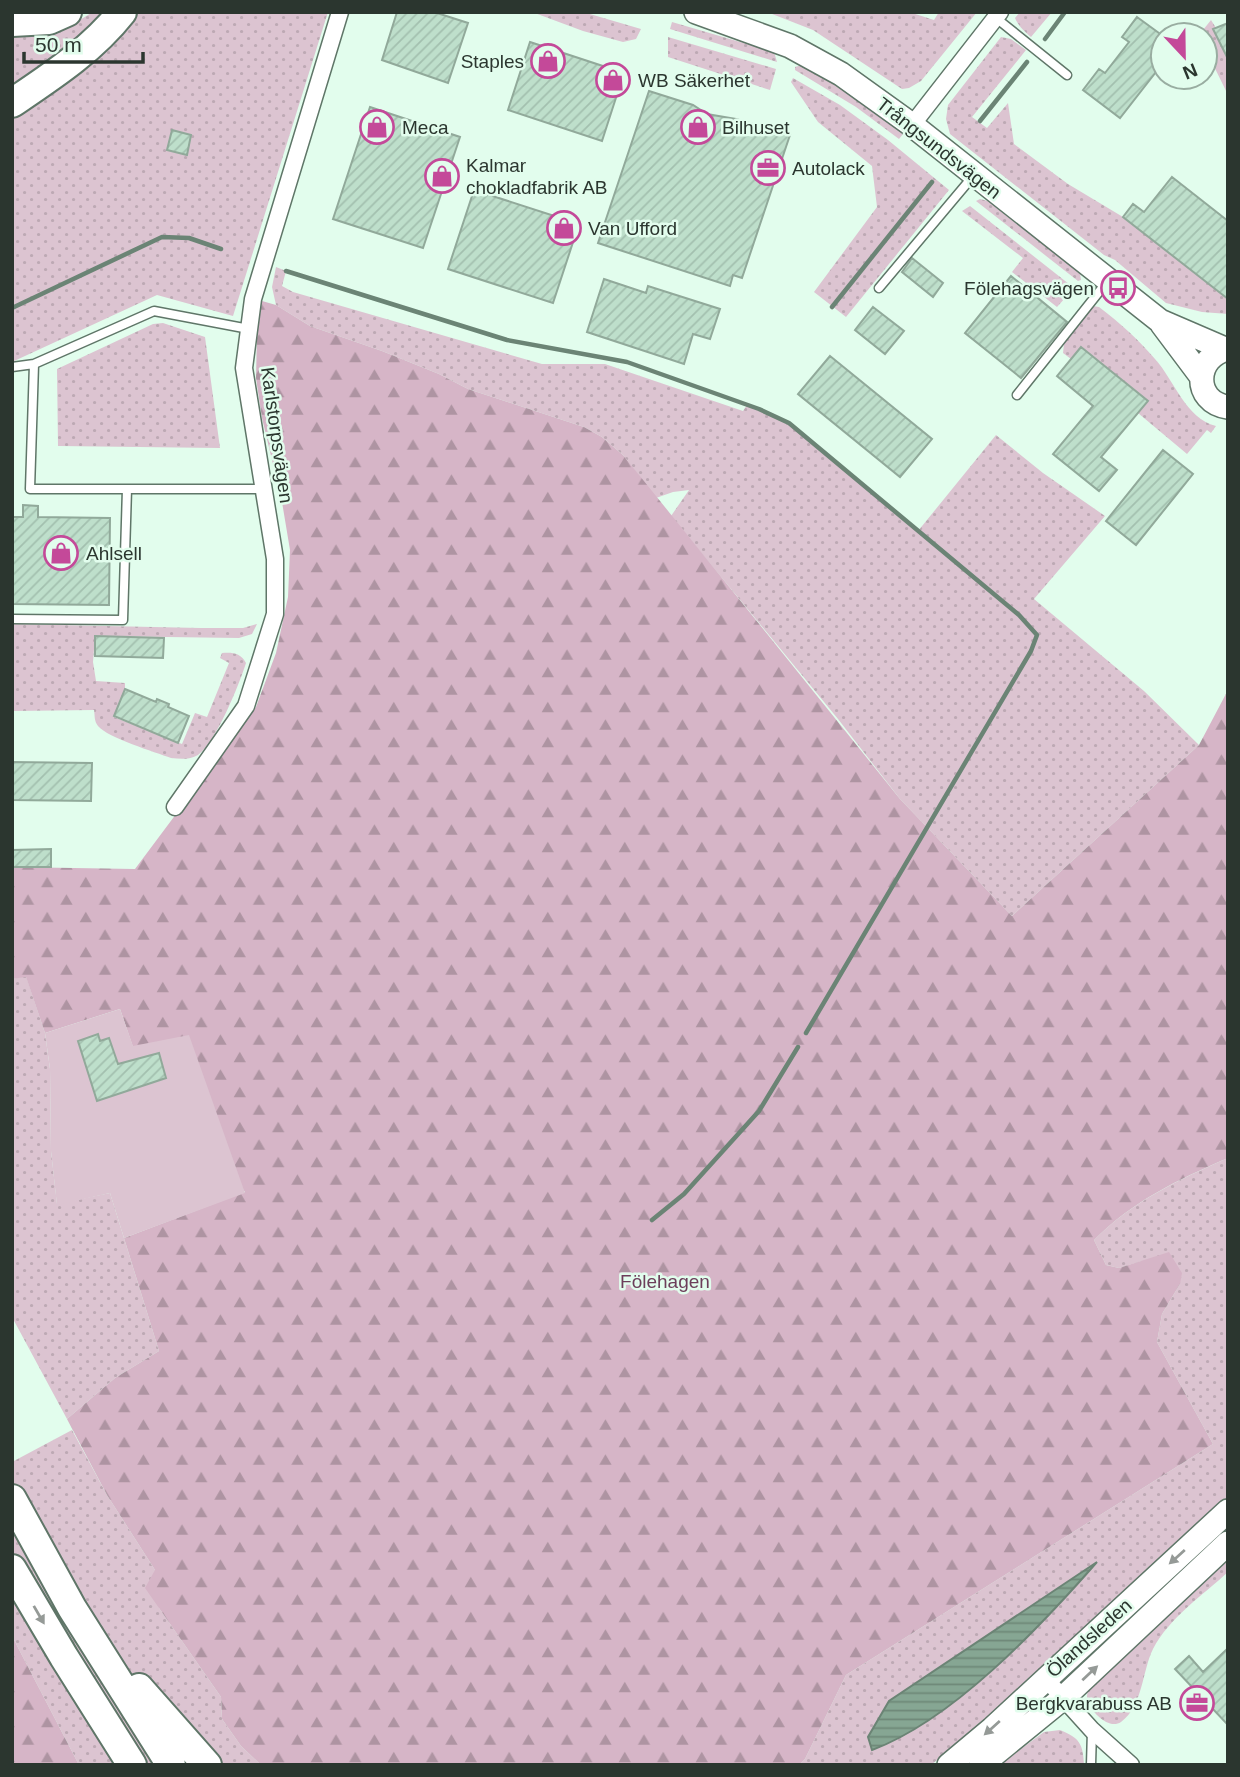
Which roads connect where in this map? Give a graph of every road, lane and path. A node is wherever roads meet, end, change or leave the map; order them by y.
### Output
1 (67, 12) edge
2 (122, 12) edge
3 (340, 12) edge
4 (696, 12) edge
5 (998, 15) edge
6 (12, 22) edge
7 (1067, 75) dead end
8 (12, 103) edge
9 (912, 125) junction
10 (974, 175) junction
11 (1108, 280) junction
12 (879, 288) dead end
13 (1160, 321) junction
14 (249, 329) junction
15 (1226, 349) edge
16 (33, 363) junction
17 (12, 367) edge
18 (1201, 376) junction
19 (1017, 395) dead end
20 (1228, 407) edge
21 (127, 489) junction
22 (262, 489) junction
23 (12, 619) edge
24 (175, 807) dead end
25 (12, 1499) edge
26 (1228, 1511) edge
27 (1228, 1543) edge
28 (12, 1569) edge
29 (72, 1608) junction
30 (64, 1657) junction
31 (1045, 1678) junction
32 (1062, 1699) junction
33 (1092, 1730) junction
34 (108, 1765) edge
35 (132, 1765) edge
36 (171, 1765) edge
37 (207, 1765) edge
38 (949, 1765) edge
39 (981, 1765) edge
40 (1091, 1765) edge
41 (1131, 1765) edge

1 - 6 highway
2 - 8 highway
3 - 14 street, Karlstorpsvägen
4 - 9 main road, Trångsundsvägen
5 - 7 lane
5 - 9 street
9 - 10 main road, Trångsundsvägen
10 - 11 main road, Trångsundsvägen
10 - 12 lane
11 - 13 main road, Trångsundsvägen
11 - 19 lane
13 - 15 main road, Trångsundsvägen
13 - 18 main road, Trångsundsvägen
14 - 16 lane
14 - 22 street, Karlstorpsvägen
15 - 18 main road
16 - 17 lane
16 - 21 lane
18 - 20 main road, Trångsundsvägen
21 - 22 lane
21 - 23 lane
22 - 24 street, Karlstorpsvägen
25 - 29 highway
26 -> 31 main road, Ölandsleden
32 -> 27 main road, Ölandsleden
28 -> 30 highway
29 - 36 highway
29 - 37 highway
30 - 34 highway
30 - 35 highway
31 - 32 street
31 -> 38 main road, Ölandsleden
32 - 33 street
32 - 39 main road, Ölandsleden
33 - 40 lane
33 - 41 street

